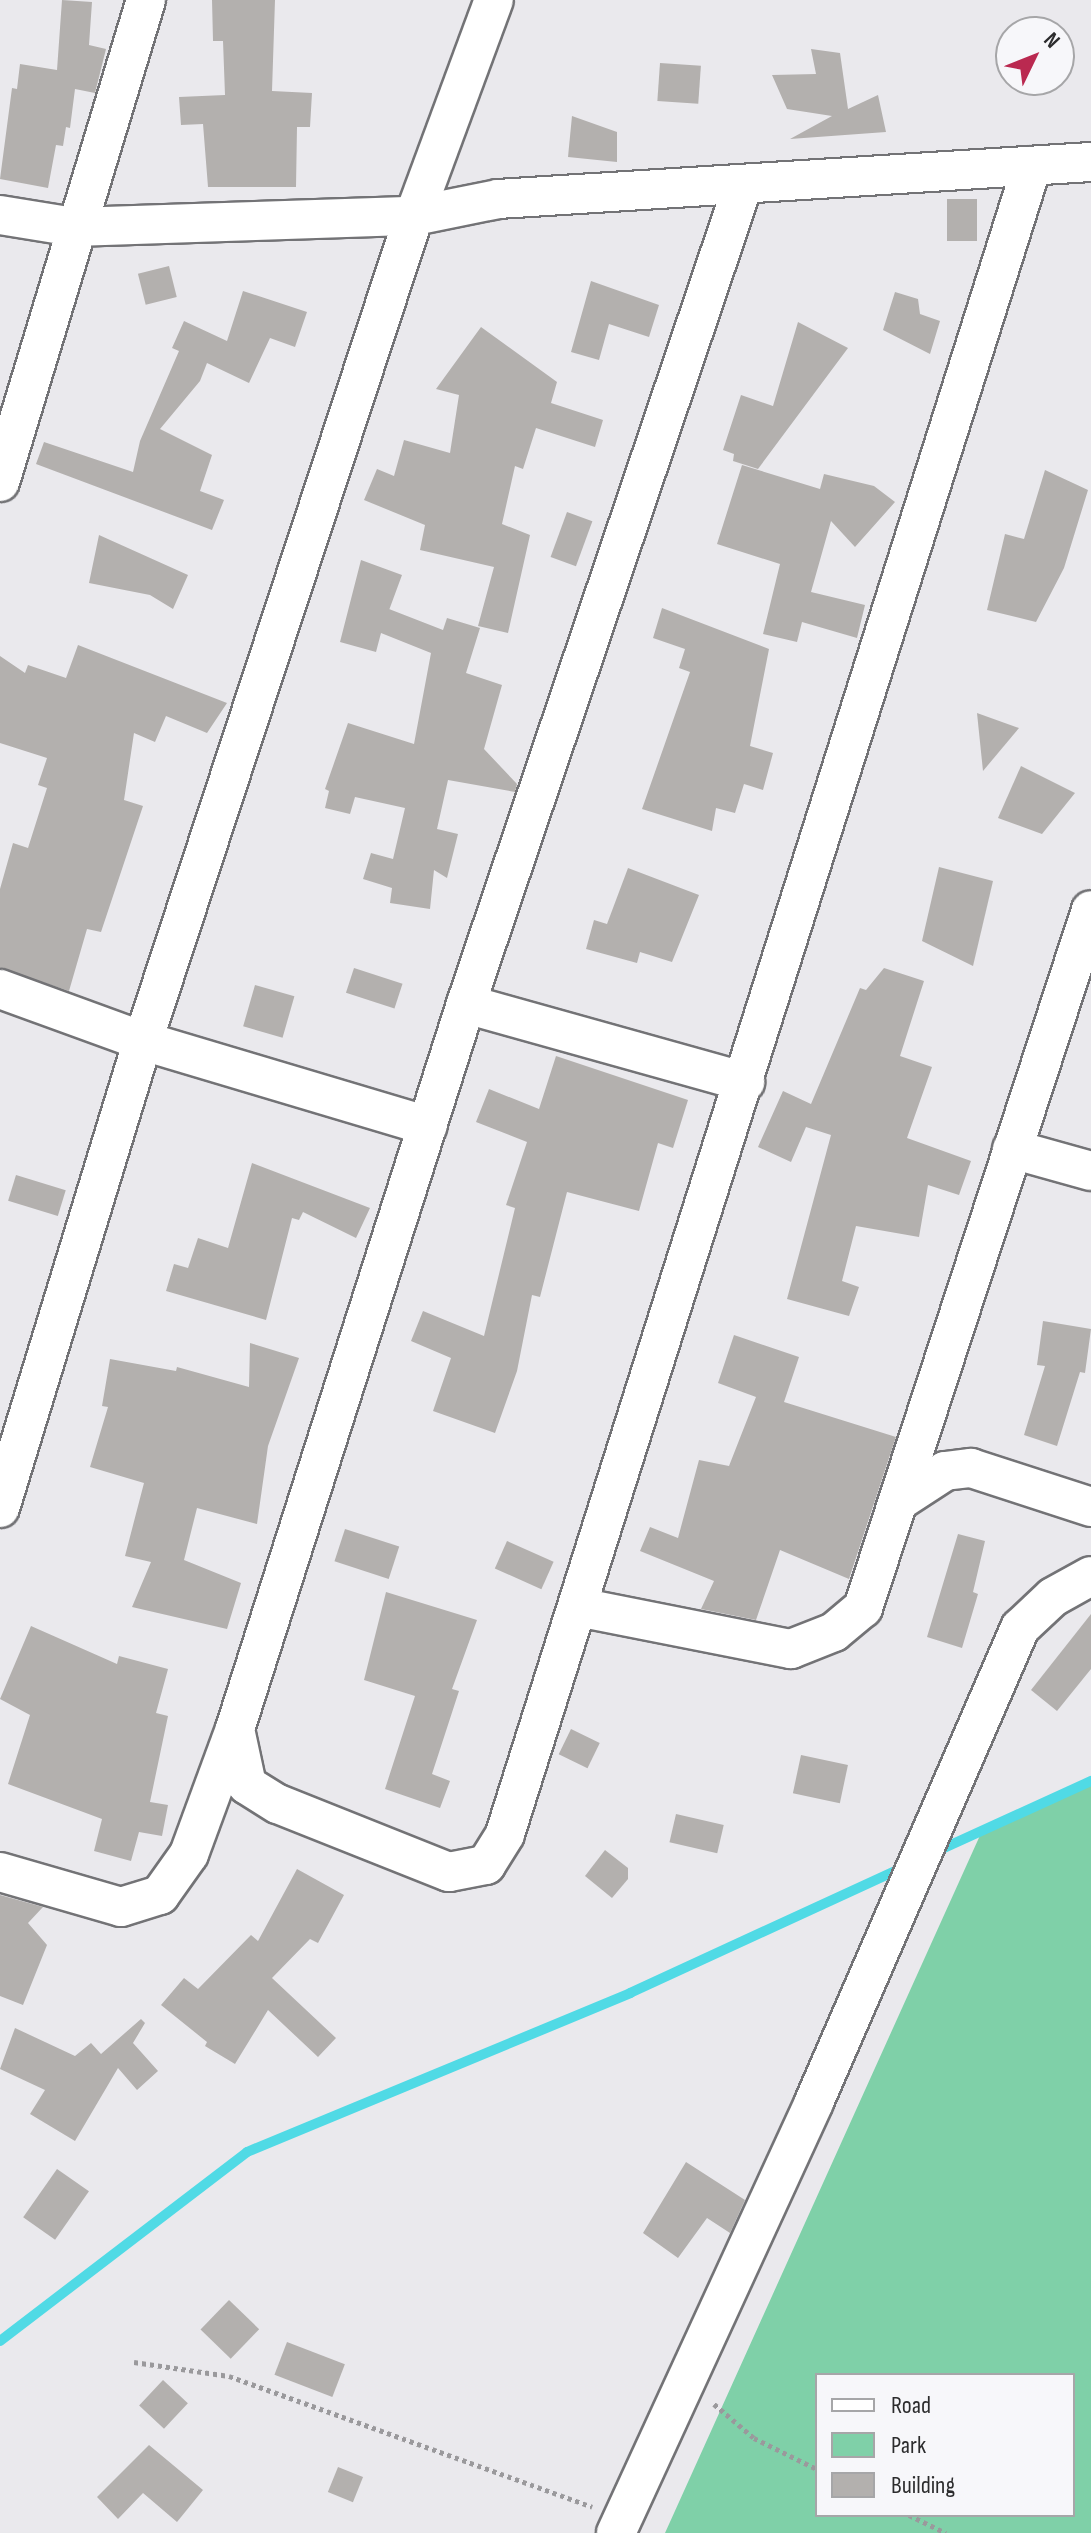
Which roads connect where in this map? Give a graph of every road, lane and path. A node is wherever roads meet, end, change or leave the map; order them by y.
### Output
1 (146, 0) edge
2 (494, 0) edge
3 (1091, 162) edge
4 (1032, 166) junction
5 (743, 185) junction
6 (0, 215) edge
7 (414, 216) junction
8 (74, 227) junction
9 (0, 482) edge
10 (1091, 910) edge
11 (0, 989) edge
12 (466, 1004) junction
13 (143, 1041) junction
14 (745, 1082) junction
15 (428, 1126) junction
16 (1012, 1149) junction
17 (1091, 1171) edge
18 (899, 1501) junction
19 (1091, 1507) edge
20 (0, 1508) edge
21 (1091, 1576) edge
22 (578, 1607) junction
23 (235, 1729) junction
24 (0, 1872) edge
25 (134, 2362) dead end
26 (686, 2381) junction
27 (815, 2468) edge
28 (913, 2517) edge
29 (620, 2525) edge
30 (946, 2533) edge

1 - 8 street
2 - 7 street
3 - 4 street
4 - 5 street
4 - 14 street
5 - 7 street
5 - 12 street
6 - 8 street
7 - 8 street
7 - 13 street
8 - 9 street
10 - 16 street
11 - 13 street
12 - 14 street
12 - 15 street
13 - 15 street
13 - 20 street
14 - 22 street
15 - 23 street
16 - 17 street
16 - 18 street
18 - 19 street
18 - 22 street
21 - 26 street
22 - 23 street
23 - 24 street
25 - 29 path
26 - 27 path
26 - 29 street
28 - 30 path

